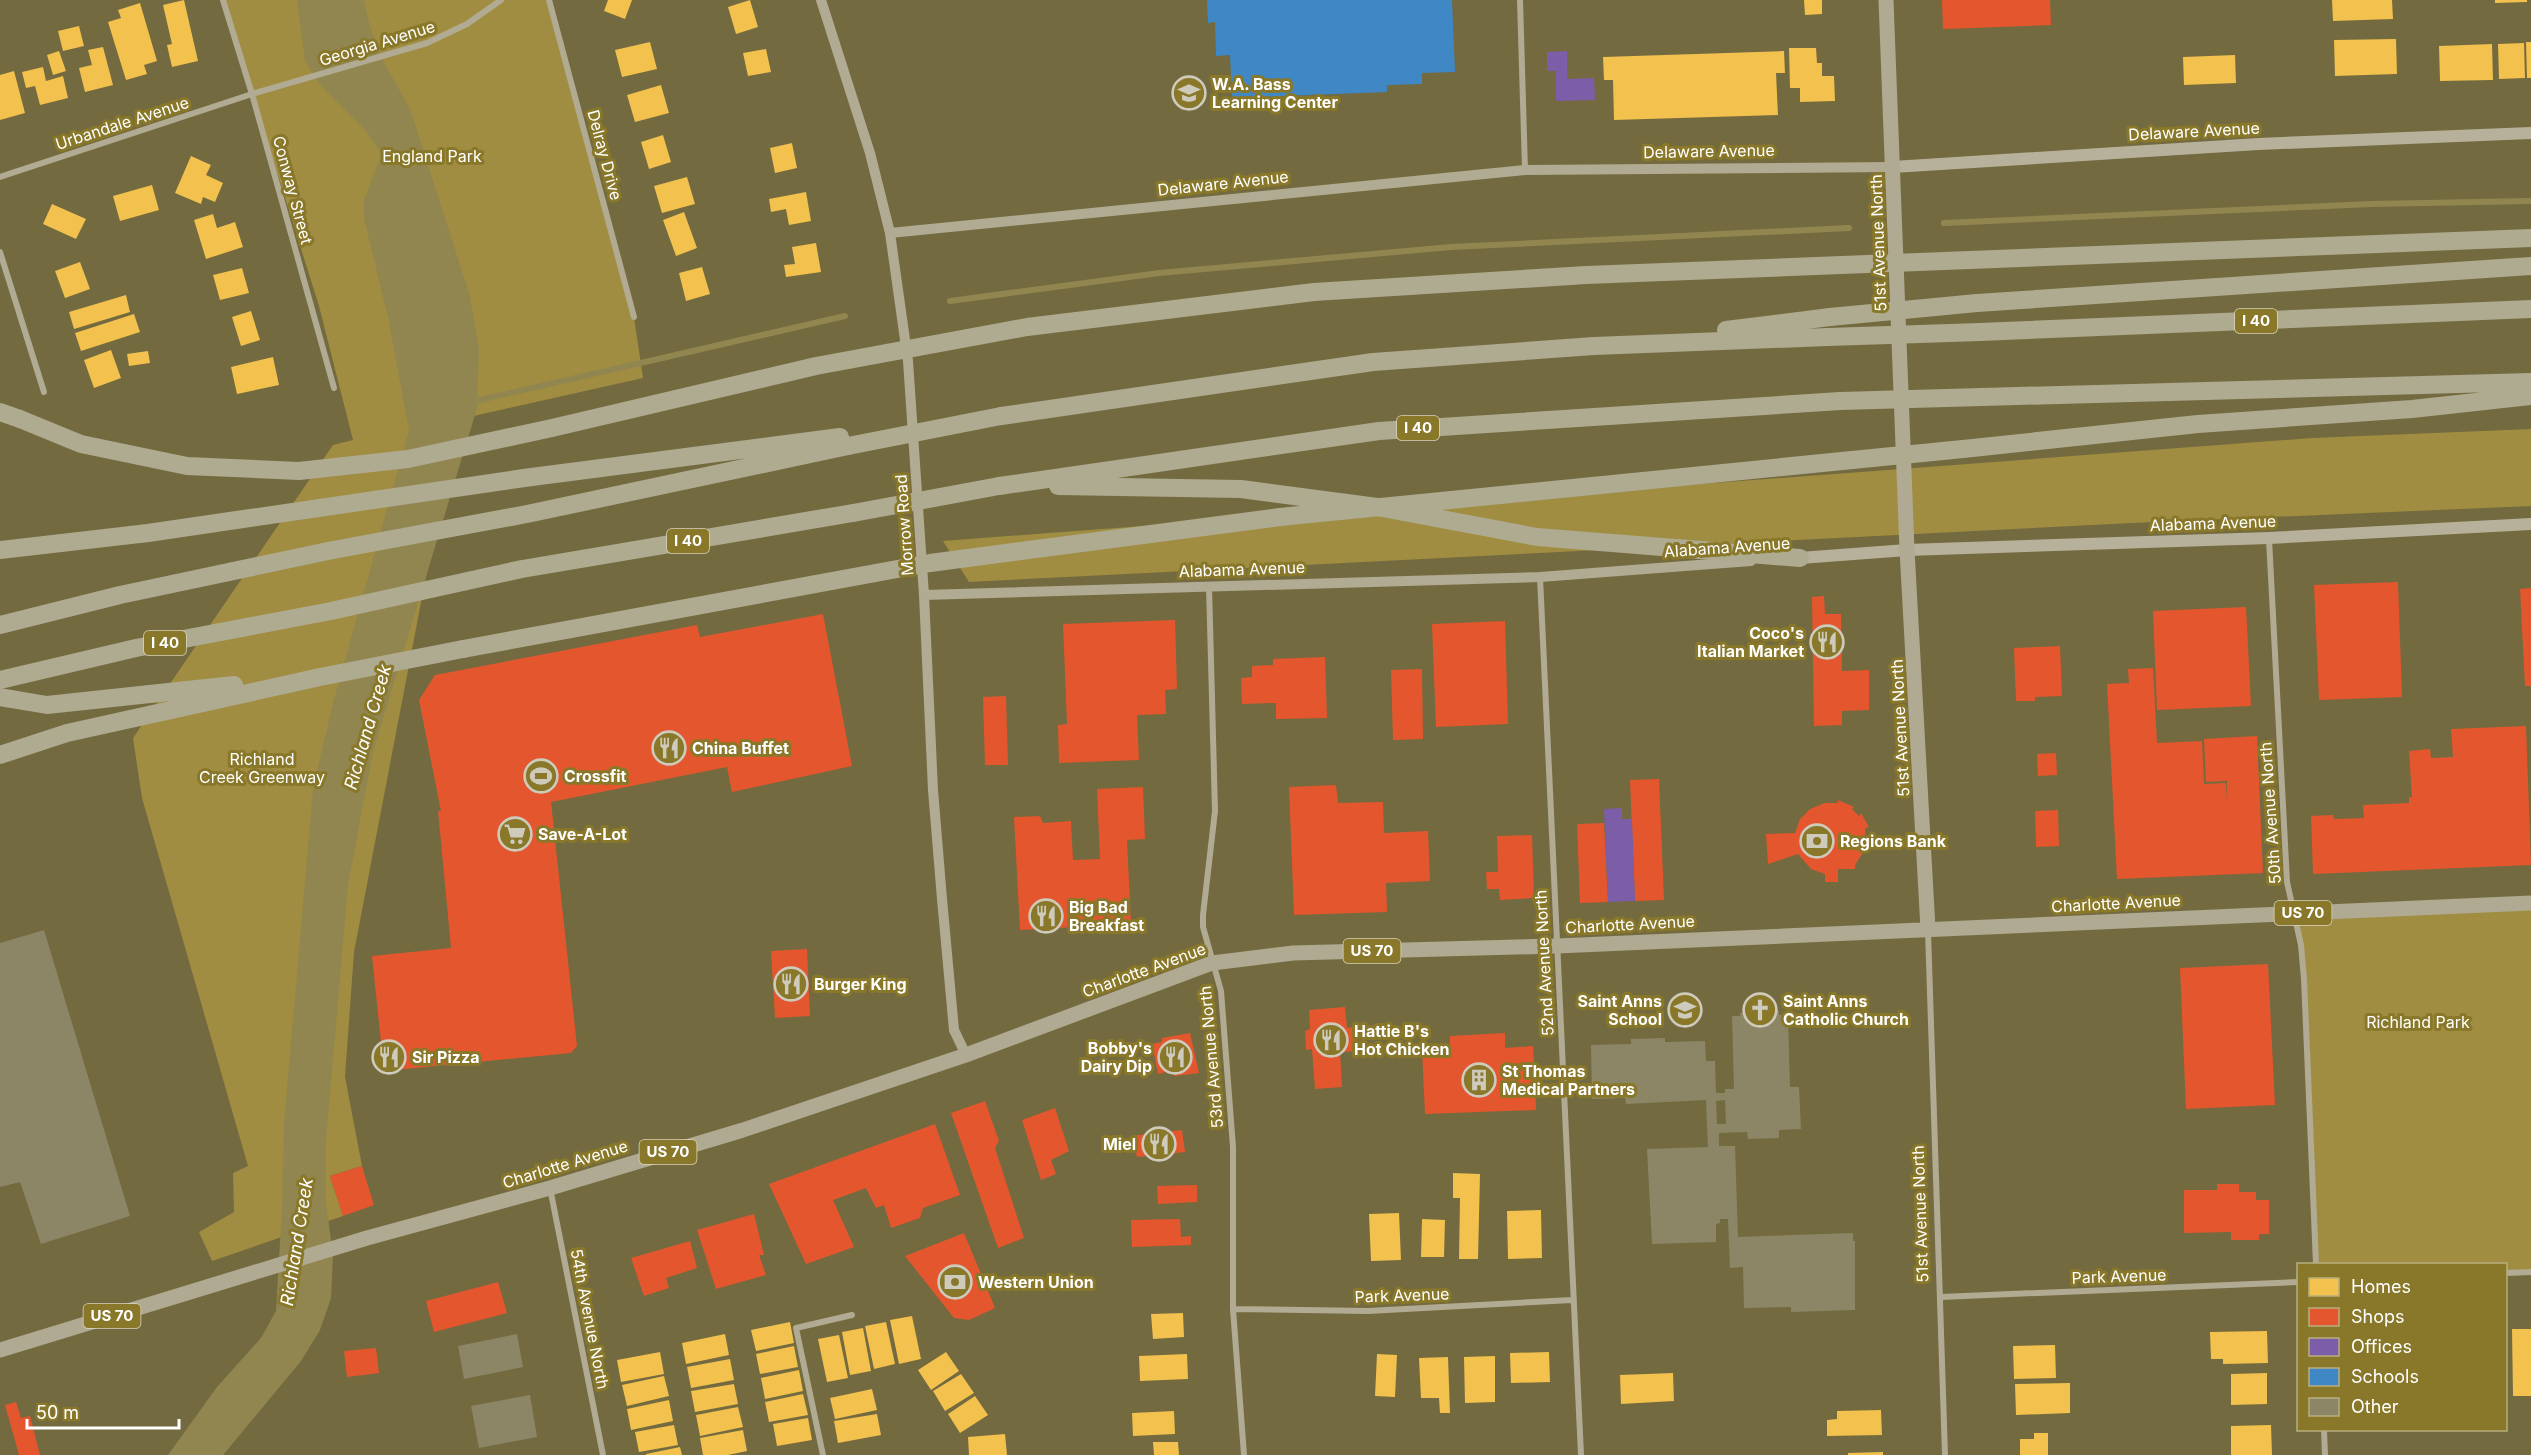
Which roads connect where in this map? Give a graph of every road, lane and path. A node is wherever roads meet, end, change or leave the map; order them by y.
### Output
1 (223, 0) edge
2 (501, 0) edge
3 (549, 0) edge
4 (821, 0) edge
5 (1520, 0) edge
6 (1886, 0) edge
7 (252, 94) junction
8 (2531, 133) edge
9 (1893, 166) junction
10 (1525, 170) junction
11 (0, 177) edge
12 (890, 233) junction
13 (2531, 238) edge
14 (0, 252) edge
15 (2531, 266) edge
16 (2531, 309) edge
17 (634, 317) dead end
18 (1594, 346) junction
19 (2531, 382) edge
20 (334, 388) dead end
21 (44, 392) dead end
22 (2531, 396) edge
23 (0, 411) edge
24 (848, 441) junction
25 (999, 486) junction
26 (2531, 524) edge
27 (2269, 538) junction
28 (0, 550) edge
29 (1907, 550) junction
30 (1800, 558) junction
31 (1540, 577) junction
32 (1209, 586) junction
33 (924, 595) junction
34 (0, 625) edge
35 (320, 677) junction
36 (0, 681) edge
37 (0, 697) edge
38 (0, 755) edge
39 (2531, 903) edge
40 (2295, 913) junction
41 (1928, 929) junction
42 (1557, 946) junction
43 (1212, 963) junction
44 (966, 1055) junction
45 (550, 1188) junction
46 (2316, 1263) edge
47 (2531, 1272) edge
48 (2507, 1273) edge
49 (2297, 1282) edge
50 (1941, 1297) junction
51 (1572, 1300) junction
52 (1233, 1309) junction
53 (852, 1315) dead end
54 (0, 1350) edge
55 (2324, 1431) edge
56 (603, 1455) edge
57 (823, 1455) edge
58 (1244, 1455) edge
59 (1581, 1455) edge
60 (1945, 1455) edge
61 (2325, 1455) edge

1 - 7 street, Conway Street
2 - 7 street, Georgia Avenue
3 - 17 street, Delray Drive
4 - 12 street, Morrow Road
5 - 10 street
6 - 9 main road, 51st Avenue North
7 - 11 street, Urbandale Avenue
7 - 20 street, Conway Street
8 - 9 main road, Delaware Avenue
9 - 10 street, Delaware Avenue
9 - 29 main road, 51st Avenue North
10 - 12 street, Delaware Avenue
12 - 33 street, Morrow Road
13 - 23 highway, bridge
14 - 21 street
15 - 18 highway, bridge
16 - 18 highway, I 40, bridge
18 - 24 highway, I 40, bridge
19 - 25 highway, I 40, bridge
22 - 35 highway, bridge
24 - 28 highway
24 - 34 highway, I 40
25 - 30 highway
25 - 36 highway, I 40, bridge
26 - 27 main road, Alabama Avenue
27 - 29 main road, Alabama Avenue
27 - 40 street, 50th Avenue North
29 - 30 main road, Alabama Avenue
29 - 41 main road, 51st Avenue North
30 - 31 street, Alabama Avenue
31 - 32 street, Alabama Avenue
31 - 42 street, 52nd Avenue North
32 - 33 street, Alabama Avenue
32 - 43 street, 53rd Avenue North
33 - 44 street, Morrow Road
35 - 37 highway
35 - 38 highway
39 - 40 main road, Charlotte Avenue / US 70
40 - 41 main road, Charlotte Avenue / US 70
40 - 46 street, 50th Avenue North
41 - 42 main road, Charlotte Avenue / US 70
41 - 50 street, 51st Avenue North
42 - 43 main road, Charlotte Avenue / US 70
42 - 51 street, 52nd Avenue North
43 - 44 main road, Charlotte Avenue / US 70
43 - 52 street, 53rd Avenue North
44 - 45 main road, Charlotte Avenue / US 70
45 - 54 main road, Charlotte Avenue / US 70
45 - 56 street, 54th Avenue North
47 - 48 street
49 - 50 street, Park Avenue
50 - 60 street, 51st Avenue North
51 - 52 street, Park Avenue
51 - 59 street, 52nd Avenue North
52 - 58 street, 53rd Avenue North
53 - 57 street
55 - 61 street

